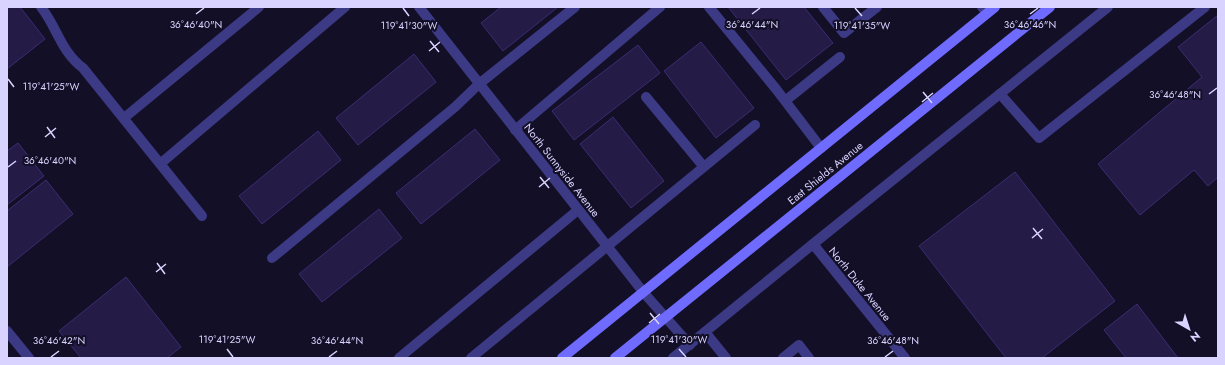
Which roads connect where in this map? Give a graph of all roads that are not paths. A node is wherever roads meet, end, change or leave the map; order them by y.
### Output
1 (41, 7) edge
2 (259, 7) edge
3 (345, 7) edge
4 (419, 7) edge
5 (575, 7) edge
6 (660, 7) edge
7 (709, 7) edge
8 (824, 7) edge
9 (877, 7) edge
10 (1050, 7) edge
11 (1108, 7) edge
12 (1205, 7) edge
13 (988, 9) edge
14 (840, 57) dead end
15 (479, 84) junction
16 (1000, 94) junction
17 (646, 97) dead end
18 (785, 101) junction
19 (124, 118) junction
20 (755, 125) dead end
21 (515, 130) junction
22 (821, 148) junction
23 (160, 164) junction
24 (704, 167) junction
25 (578, 210) junction
26 (202, 216) dead end
27 (813, 244) junction
28 (607, 246) junction
29 (272, 258) dead end
30 (644, 293) junction
31 (665, 316) junction
32 (7, 331) edge
33 (705, 332) junction
34 (690, 345) junction
35 (29, 358) edge
36 (399, 358) edge
37 (471, 358) edge
38 (562, 358) edge
39 (615, 358) edge
40 (673, 358) edge
41 (726, 358) edge
42 (783, 358) edge
43 (809, 358) edge
44 (905, 358) edge

1 - 19 street
2 - 19 street
3 - 23 street
4 - 15 street, North Sunnyside Avenue
5 - 15 street
6 - 21 street
7 - 18 street
8 - 9 street
10 - 31 main road, East Shields Avenue
11 - 16 street
12 - 16 street
13 - 22 main road, East Shields Avenue
14 - 18 street
15 - 21 street, North Sunnyside Avenue
15 - 29 street
16 - 27 street
17 - 24 street
18 - 22 street
19 - 23 street
20 - 24 street
21 - 25 street, North Sunnyside Avenue
22 - 30 main road, East Shields Avenue
23 - 26 street
24 - 28 street
25 - 28 street, North Sunnyside Avenue
25 - 36 street
27 - 33 street
27 - 44 street, North Duke Avenue
28 - 30 street, North Sunnyside Avenue
28 - 37 street
30 - 31 street, North Sunnyside Avenue
30 - 38 main road, East Shields Avenue
31 - 34 street, North Sunnyside Avenue
31 - 39 main road, East Shields Avenue
32 - 35 street
33 - 34 street
33 - 41 street
34 - 40 street
42 - 43 street

